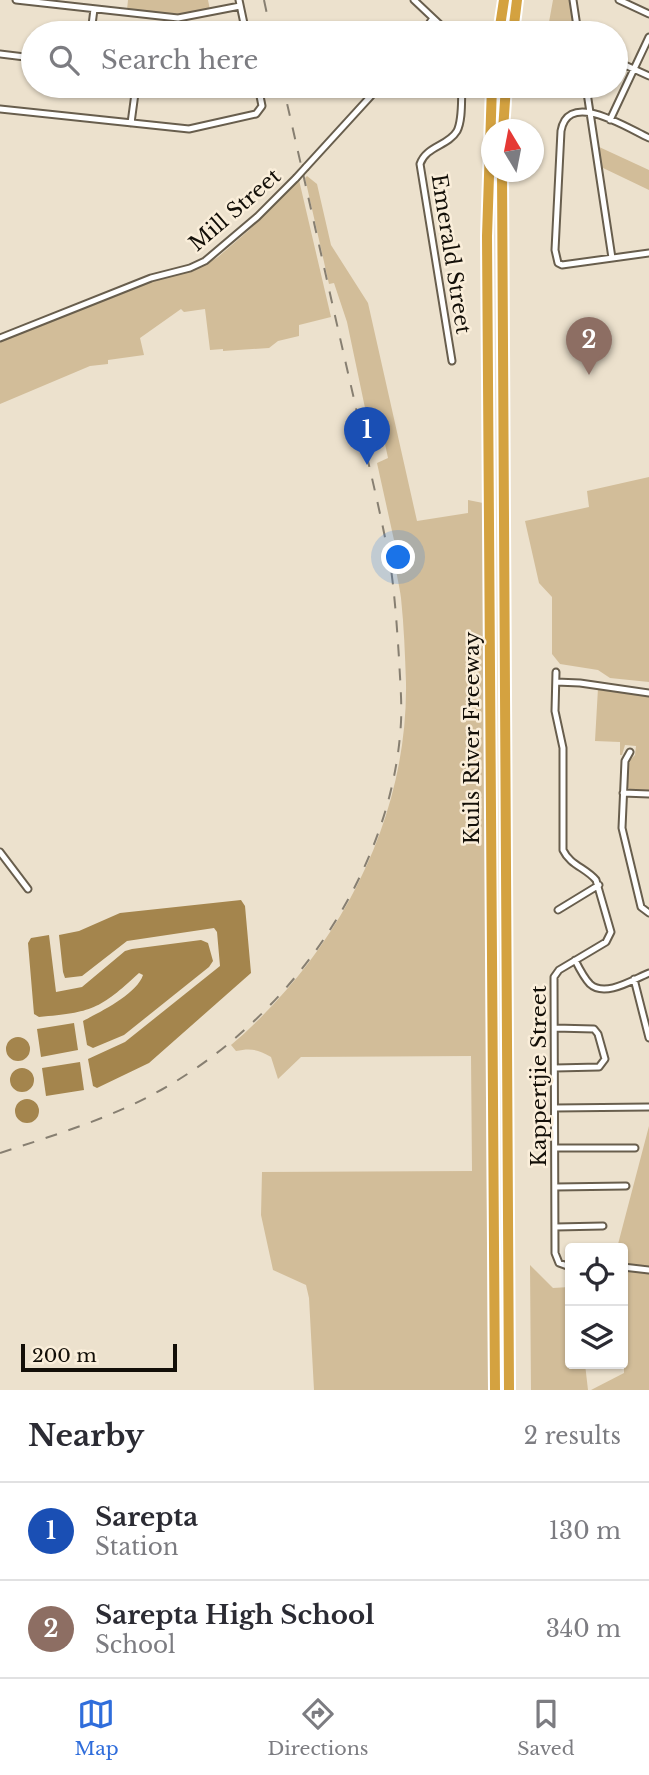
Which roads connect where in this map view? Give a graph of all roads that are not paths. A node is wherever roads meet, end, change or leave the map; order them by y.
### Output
1 (16, 0) edge
2 (414, 0) edge
3 (504, 0) edge
4 (517, 0) edge
5 (573, 0) edge
6 (619, 0) edge
7 (239, 3) edge
8 (94, 9) junction
9 (649, 14) edge
10 (433, 18) junction
11 (92, 21) edge
12 (243, 21) edge
13 (431, 21) edge
14 (436, 21) edge
15 (501, 21) edge
16 (514, 21) edge
17 (576, 21) edge
18 (649, 37) edge
19 (0, 54) edge
20 (21, 57) edge
21 (628, 66) edge
22 (635, 69) junction
23 (649, 76) edge
24 (628, 83) edge
25 (134, 98) edge
26 (260, 98) edge
27 (369, 98) edge
28 (461, 98) edge
29 (492, 98) edge
30 (505, 98) edge
31 (587, 98) edge
32 (621, 98) edge
33 (0, 109) edge
34 (589, 111) junction
35 (504, 119) edge
36 (610, 120) junction
37 (131, 123) junction
38 (649, 138) edge
39 (502, 182) edge
40 (649, 253) edge
41 (612, 258) junction
42 (0, 338) edge
43 (453, 361) dead end
44 (555, 672) dead end
45 (556, 682) junction
46 (649, 693) edge
47 (630, 752) dead end
48 (623, 793) junction
49 (649, 794) edge
50 (0, 852) edge
51 (598, 886) junction
52 (28, 889) dead end
53 (558, 910) dead end
54 (649, 913) edge
55 (575, 961) junction
56 (649, 973) edge
57 (634, 979) junction
58 (646, 1017) edge
59 (555, 1028) junction
60 (649, 1038) edge
61 (555, 1068) junction
62 (649, 1107) edge
63 (555, 1108) junction
64 (635, 1148) dead end
65 (556, 1149) junction
66 (626, 1186) dead end
67 (556, 1188) junction
68 (604, 1226) dead end
69 (556, 1227) junction
70 (565, 1266) edge
71 (628, 1268) edge
72 (649, 1270) edge
73 (495, 1390) edge
74 (509, 1390) edge

1 - 8 street
2 - 10 street
3 - 15 highway
4 - 16 highway
5 - 17 street
6 - 9 street
7 - 8 street
7 - 12 street
8 - 11 street
10 - 13 street
10 - 14 street
18 - 22 street
19 - 20 street
21 - 22 street
22 - 23 street
22 - 24 street
25 - 37 street
26 - 37 street
27 - 42 street, Mill Street, bridge
28 - 43 street, Emerald Street
29 - 73 highway, Kuils River Freeway
30 - 35 highway
31 - 34 street
32 - 36 street
33 - 37 street
34 - 36 street
34 - 41 street
34 - 41 street
36 - 38 street
39 - 74 highway, Kuils River Freeway
40 - 41 street
44 - 45 street
45 - 46 street
45 - 51 street
47 - 48 street
48 - 49 street
48 - 54 street
50 - 52 street
51 - 53 street
51 - 55 street, Kappertjie Street
55 - 57 street
55 - 59 street, Kappertjie Street
56 - 57 street
57 - 58 street
58 - 60 street
59 - 61 street, Kappertjie Street
59 - 61 street
61 - 63 street, Kappertjie Street
62 - 63 street
63 - 65 street, Kappertjie Street
64 - 65 street
65 - 67 street, Kappertjie Street
66 - 67 street
67 - 69 street, Kappertjie Street
68 - 69 street
69 - 70 street, Kappertjie Street
71 - 72 street

